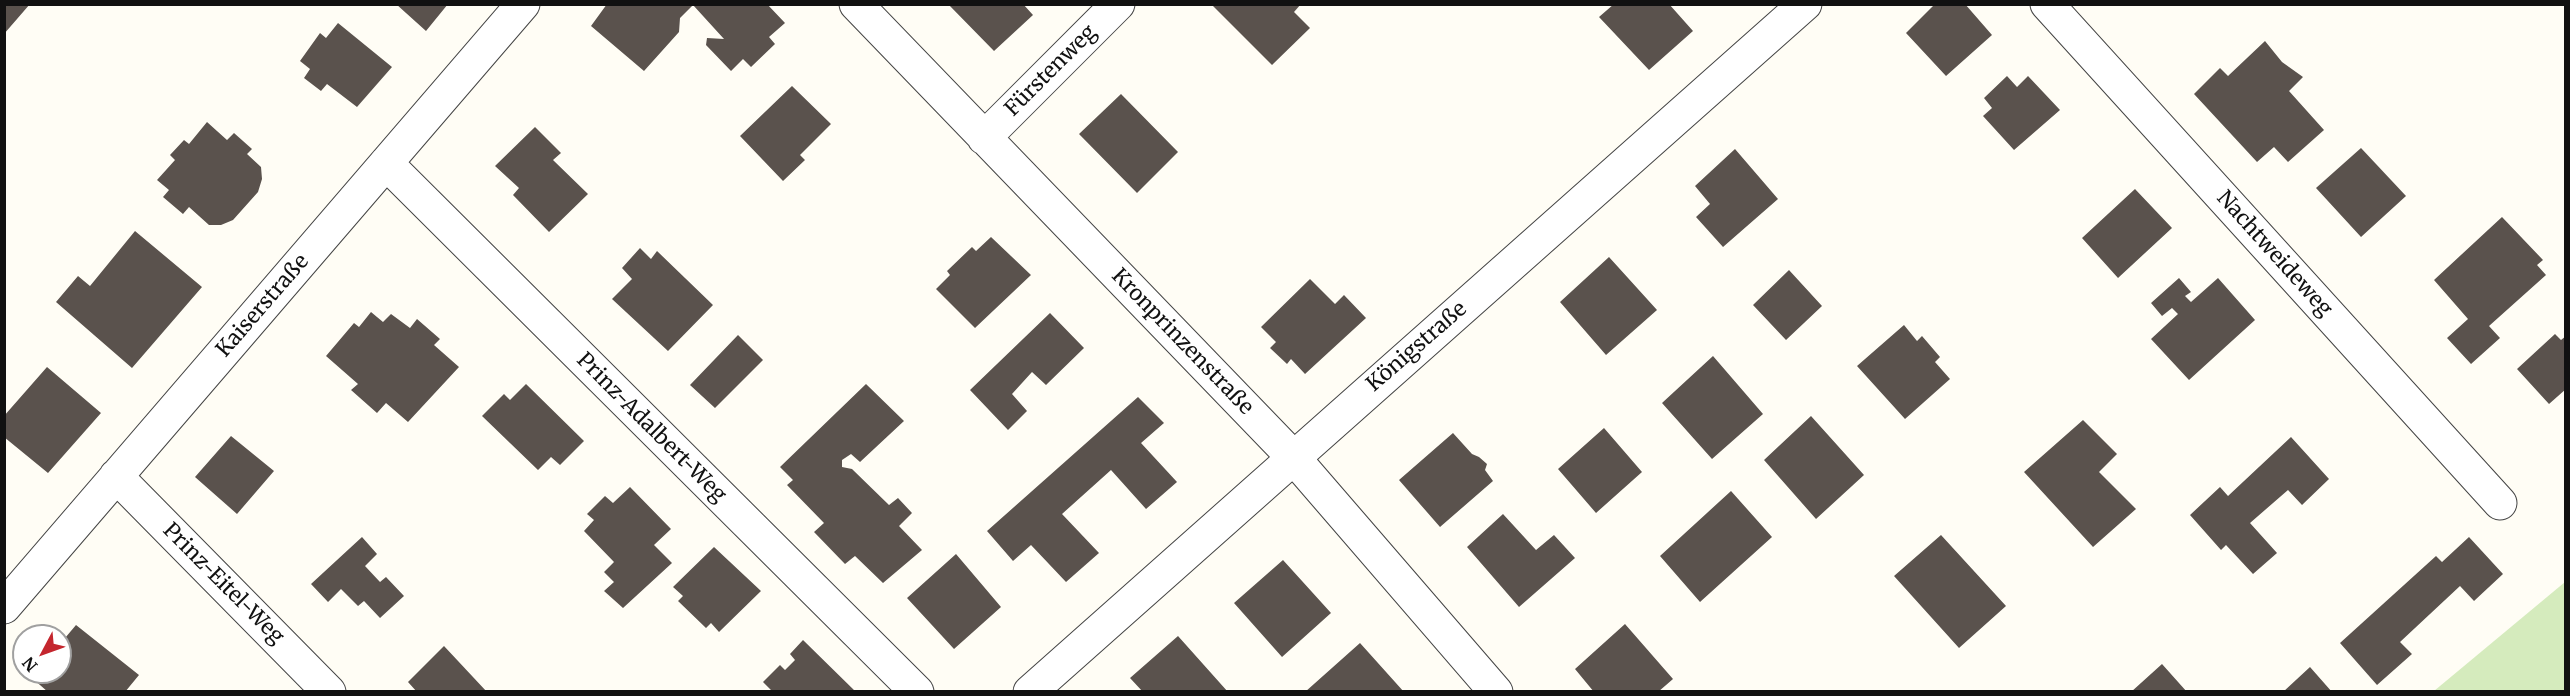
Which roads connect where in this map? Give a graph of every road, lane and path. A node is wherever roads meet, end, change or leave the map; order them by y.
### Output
1 (523, 4) edge
2 (856, 4) edge
3 (1118, 4) edge
4 (1805, 4) edge
5 (2048, 4) edge
6 (984, 138) junction
7 (386, 164) junction
8 (1293, 457) junction
9 (116, 476) junction
10 (2500, 502) dead end
11 (4, 607) edge
12 (329, 692) edge
13 (917, 692) edge
14 (1030, 692) edge
15 (1496, 692) edge

1 - 7 street, Kaiserstraße
2 - 6 street, Kronprinzenstraße
3 - 6 street, Fürstenweg
4 - 8 street, Königstraße
5 - 10 street, Nachtweideweg
6 - 8 street, Kronprinzenstraße
7 - 9 street, Kaiserstraße
7 - 13 street, Prinz-Adalbert-Weg
8 - 14 street, Königstraße
8 - 15 street, Kronprinzenstraße
9 - 11 street, Kaiserstraße
9 - 12 street, Prinz-Eitel-Weg

